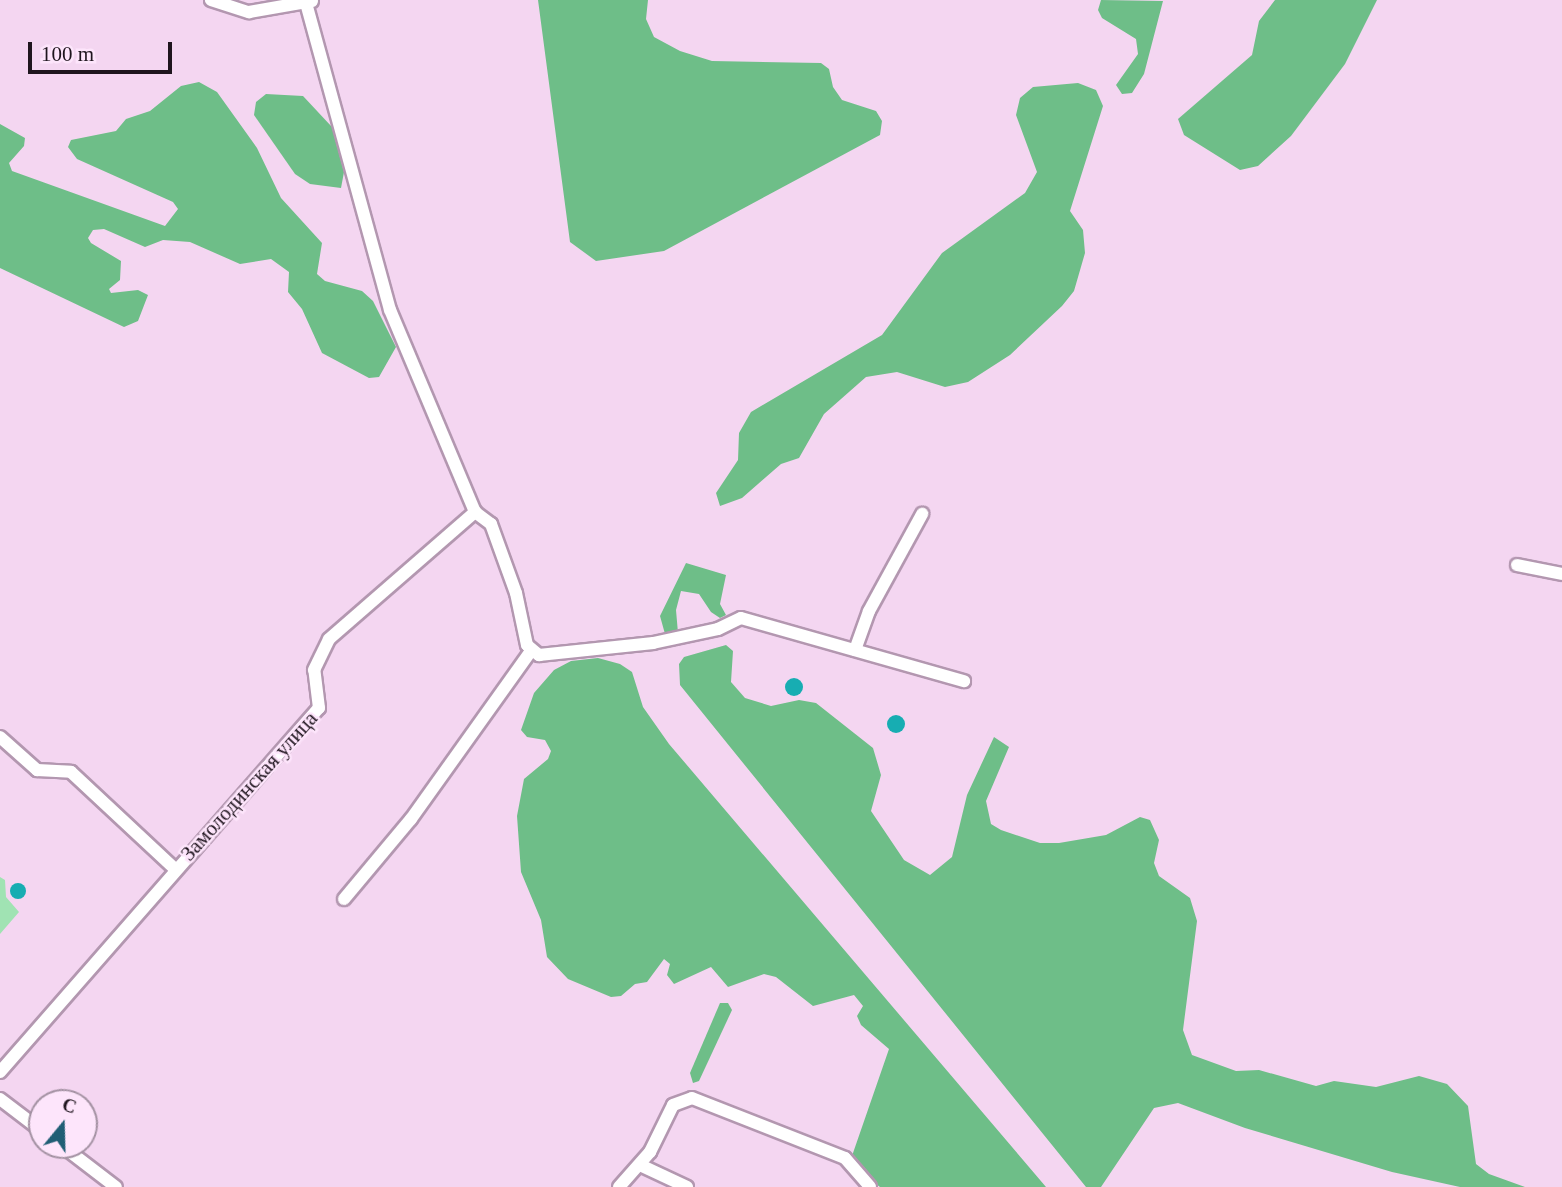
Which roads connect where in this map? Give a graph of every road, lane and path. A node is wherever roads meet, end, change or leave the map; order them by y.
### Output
1 (211, 0) edge
2 (309, 1) edge
3 (475, 512) junction
4 (922, 514) dead end
5 (1517, 565) dead end
6 (1562, 574) edge
7 (855, 650) junction
8 (531, 651) junction
9 (964, 681) dead end
10 (0, 737) edge
11 (175, 869) junction
12 (344, 899) dead end
13 (0, 1072) edge
14 (0, 1099) edge
15 (28, 1120) edge
16 (79, 1159) edge
17 (640, 1165) junction
18 (116, 1187) edge
19 (619, 1187) edge
20 (687, 1187) edge
21 (870, 1187) edge

1 - 2 street
2 - 3 street
3 - 8 street
3 - 11 street, Замолодинская улица
4 - 7 street
5 - 6 street
7 - 8 street
7 - 9 street
8 - 12 street
10 - 11 street
11 - 13 street, Замолодинская улица
14 - 15 street
16 - 18 street
17 - 19 street
17 - 20 street
17 - 21 street

